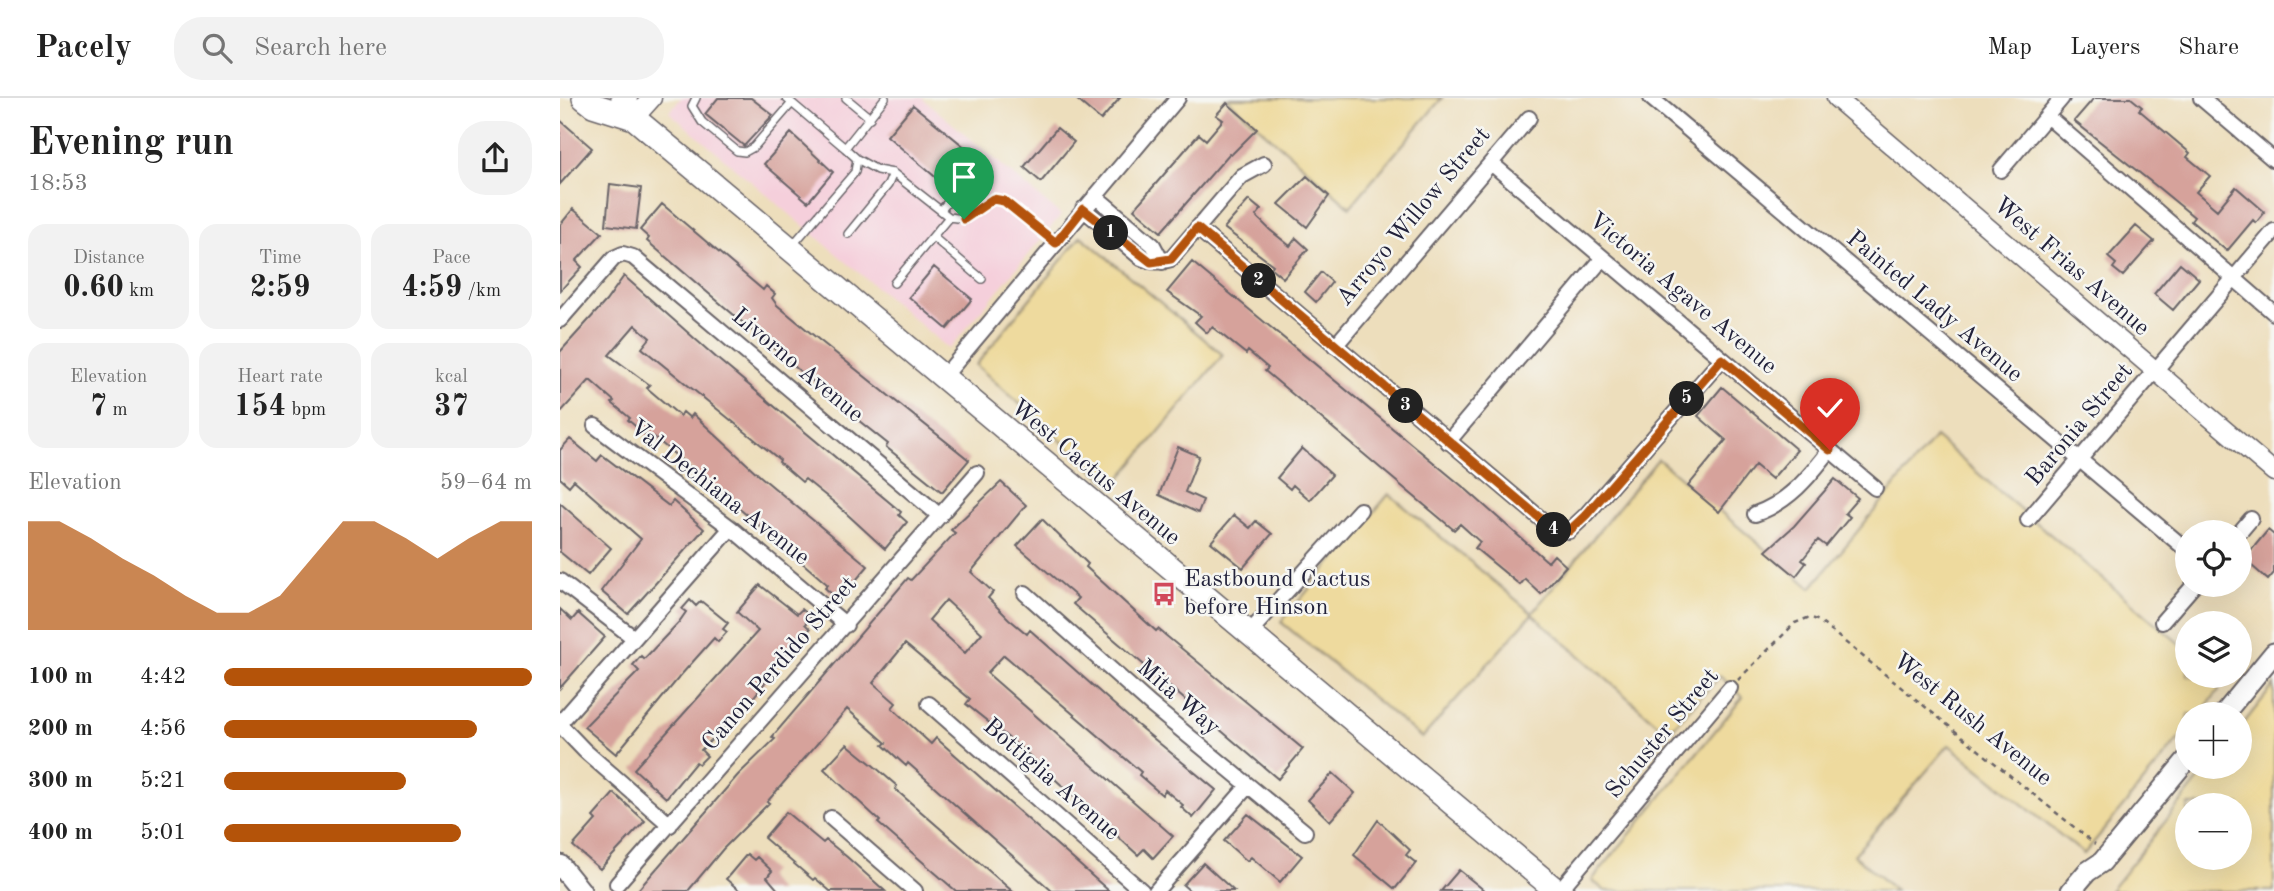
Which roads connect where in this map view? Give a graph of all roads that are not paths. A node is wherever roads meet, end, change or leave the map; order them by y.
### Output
1 (584, 98) edge
2 (623, 98) edge
3 (652, 98) edge
4 (696, 98) edge
5 (846, 98) edge
6 (885, 98) edge
7 (1178, 98) edge
8 (1651, 98) edge
9 (1836, 98) edge
10 (2062, 98) edge
11 (2201, 98) edge
12 (789, 100) edge
13 (2047, 116) junction
14 (634, 118) junction
15 (870, 118) junction
16 (1529, 118) dead end
17 (845, 148) junction
18 (857, 159) junction
19 (2274, 160) edge
20 (1491, 163) junction
21 (1264, 164) dead end
22 (979, 166) dead end
23 (2001, 170) dead end
24 (893, 173) junction
25 (1095, 196) junction
26 (1083, 209) junction
27 (941, 210) junction
28 (949, 217) junction
29 (1197, 228) junction
30 (2274, 231) edge
31 (848, 234) dead end
32 (1140, 234) junction
33 (933, 237) junction
34 (1056, 243) junction
35 (1129, 247) junction
36 (789, 250) junction
37 (1603, 258) junction
38 (1162, 261) junction
39 (2234, 278) junction
40 (982, 279) dead end
41 (894, 284) dead end
42 (2274, 313) edge
43 (560, 320) edge
44 (1335, 346) junction
45 (1722, 359) junction
46 (2155, 372) junction
47 (942, 379) junction
48 (595, 426) dead end
49 (1448, 442) junction
50 (1830, 450) junction
51 (2080, 460) junction
52 (2274, 472) edge
53 (977, 474) dead end
54 (1875, 488) dead end
55 (1360, 510) dead end
56 (1755, 514) dead end
57 (940, 516) junction
58 (2028, 520) dead end
59 (731, 528) junction
60 (2175, 540) edge
61 (560, 581) edge
62 (1025, 593) dead end
63 (2184, 597) edge
64 (2162, 622) dead end
65 (846, 625) junction
66 (1250, 633) junction
67 (634, 638) junction
68 (2274, 653) edge
69 (1730, 688) road end
70 (2234, 702) edge
71 (929, 704) dead end
72 (560, 724) edge
73 (2175, 774) edge
74 (1247, 787) junction
75 (831, 818) dead end
76 (670, 825) junction
77 (1305, 832) dead end
78 (2105, 859) junction
79 (560, 865) edge
80 (617, 884) dead end
81 (581, 891) edge
82 (915, 891) edge
83 (1142, 891) edge
84 (1156, 891) edge
85 (1558, 891) edge
86 (2071, 891) edge
87 (2088, 891) edge

1 - 14 main road, West Cactus Avenue
2 - 14 main road, West Cactus Avenue
3 - 14 street
4 - 12 lane
5 - 15 lane
6 - 15 lane
7 - 25 street
8 - 51 street, Painted Lady Avenue
9 - 46 street, West Frias Avenue
10 - 13 street
11 - 19 street
12 - 17 lane
13 - 23 street
13 - 39 street
14 - 36 main road, West Cactus Avenue
15 - 17 lane
16 - 20 street, Arroyo Willow Street
17 - 18 lane
18 - 24 lane
18 - 36 lane
20 - 37 street, Victoria Agave Avenue
20 - 44 street, Arroyo Willow Street
21 - 29 street
22 - 27 lane
24 - 27 lane
24 - 31 lane
25 - 26 street
25 - 32 street
26 - 34 street
26 - 35 street
27 - 28 lane
28 - 33 lane
28 - 34 lane
29 - 38 street
29 - 44 street
30 - 39 street, Baronia Street
32 - 35 lane
32 - 38 street
33 - 40 lane
33 - 41 lane
34 - 47 street
35 - 38 street
36 - 47 main road, West Cactus Avenue
37 - 45 street, Victoria Agave Avenue
37 - 49 street
39 - 42 street
39 - 46 street, Baronia Street
43 - 57 street, Livorno Avenue
44 - 49 street
45 - 49 street
45 - 50 street, Victoria Agave Avenue
46 - 51 street, Baronia Street
46 - 52 street, West Frias Avenue
47 - 66 main road, West Cactus Avenue
48 - 59 street, Val Dechiana Avenue
50 - 54 street, Victoria Agave Avenue
50 - 56 street
51 - 58 street, Baronia Street
51 - 60 street, Painted Lady Avenue
53 - 57 street, Canon Perdido Street
55 - 66 street
57 - 65 street, Canon Perdido Street
59 - 65 street, Val Dechiana Avenue
59 - 67 street
61 - 67 street
62 - 74 street, Mita Way
63 - 64 street
65 - 76 street, Canon Perdido Street
66 - 85 main road, West Cactus Avenue
67 - 72 street
68 - 70 main road
69 - 85 street, Schuster Street
71 - 83 street, Bottiglia Avenue
72 - 76 street
73 - 78 main road
74 - 77 street, Mita Way
74 - 84 street
75 - 82 street
76 - 80 street, Canon Perdido Street
78 - 86 main road
78 - 87 main road
79 - 81 main road

